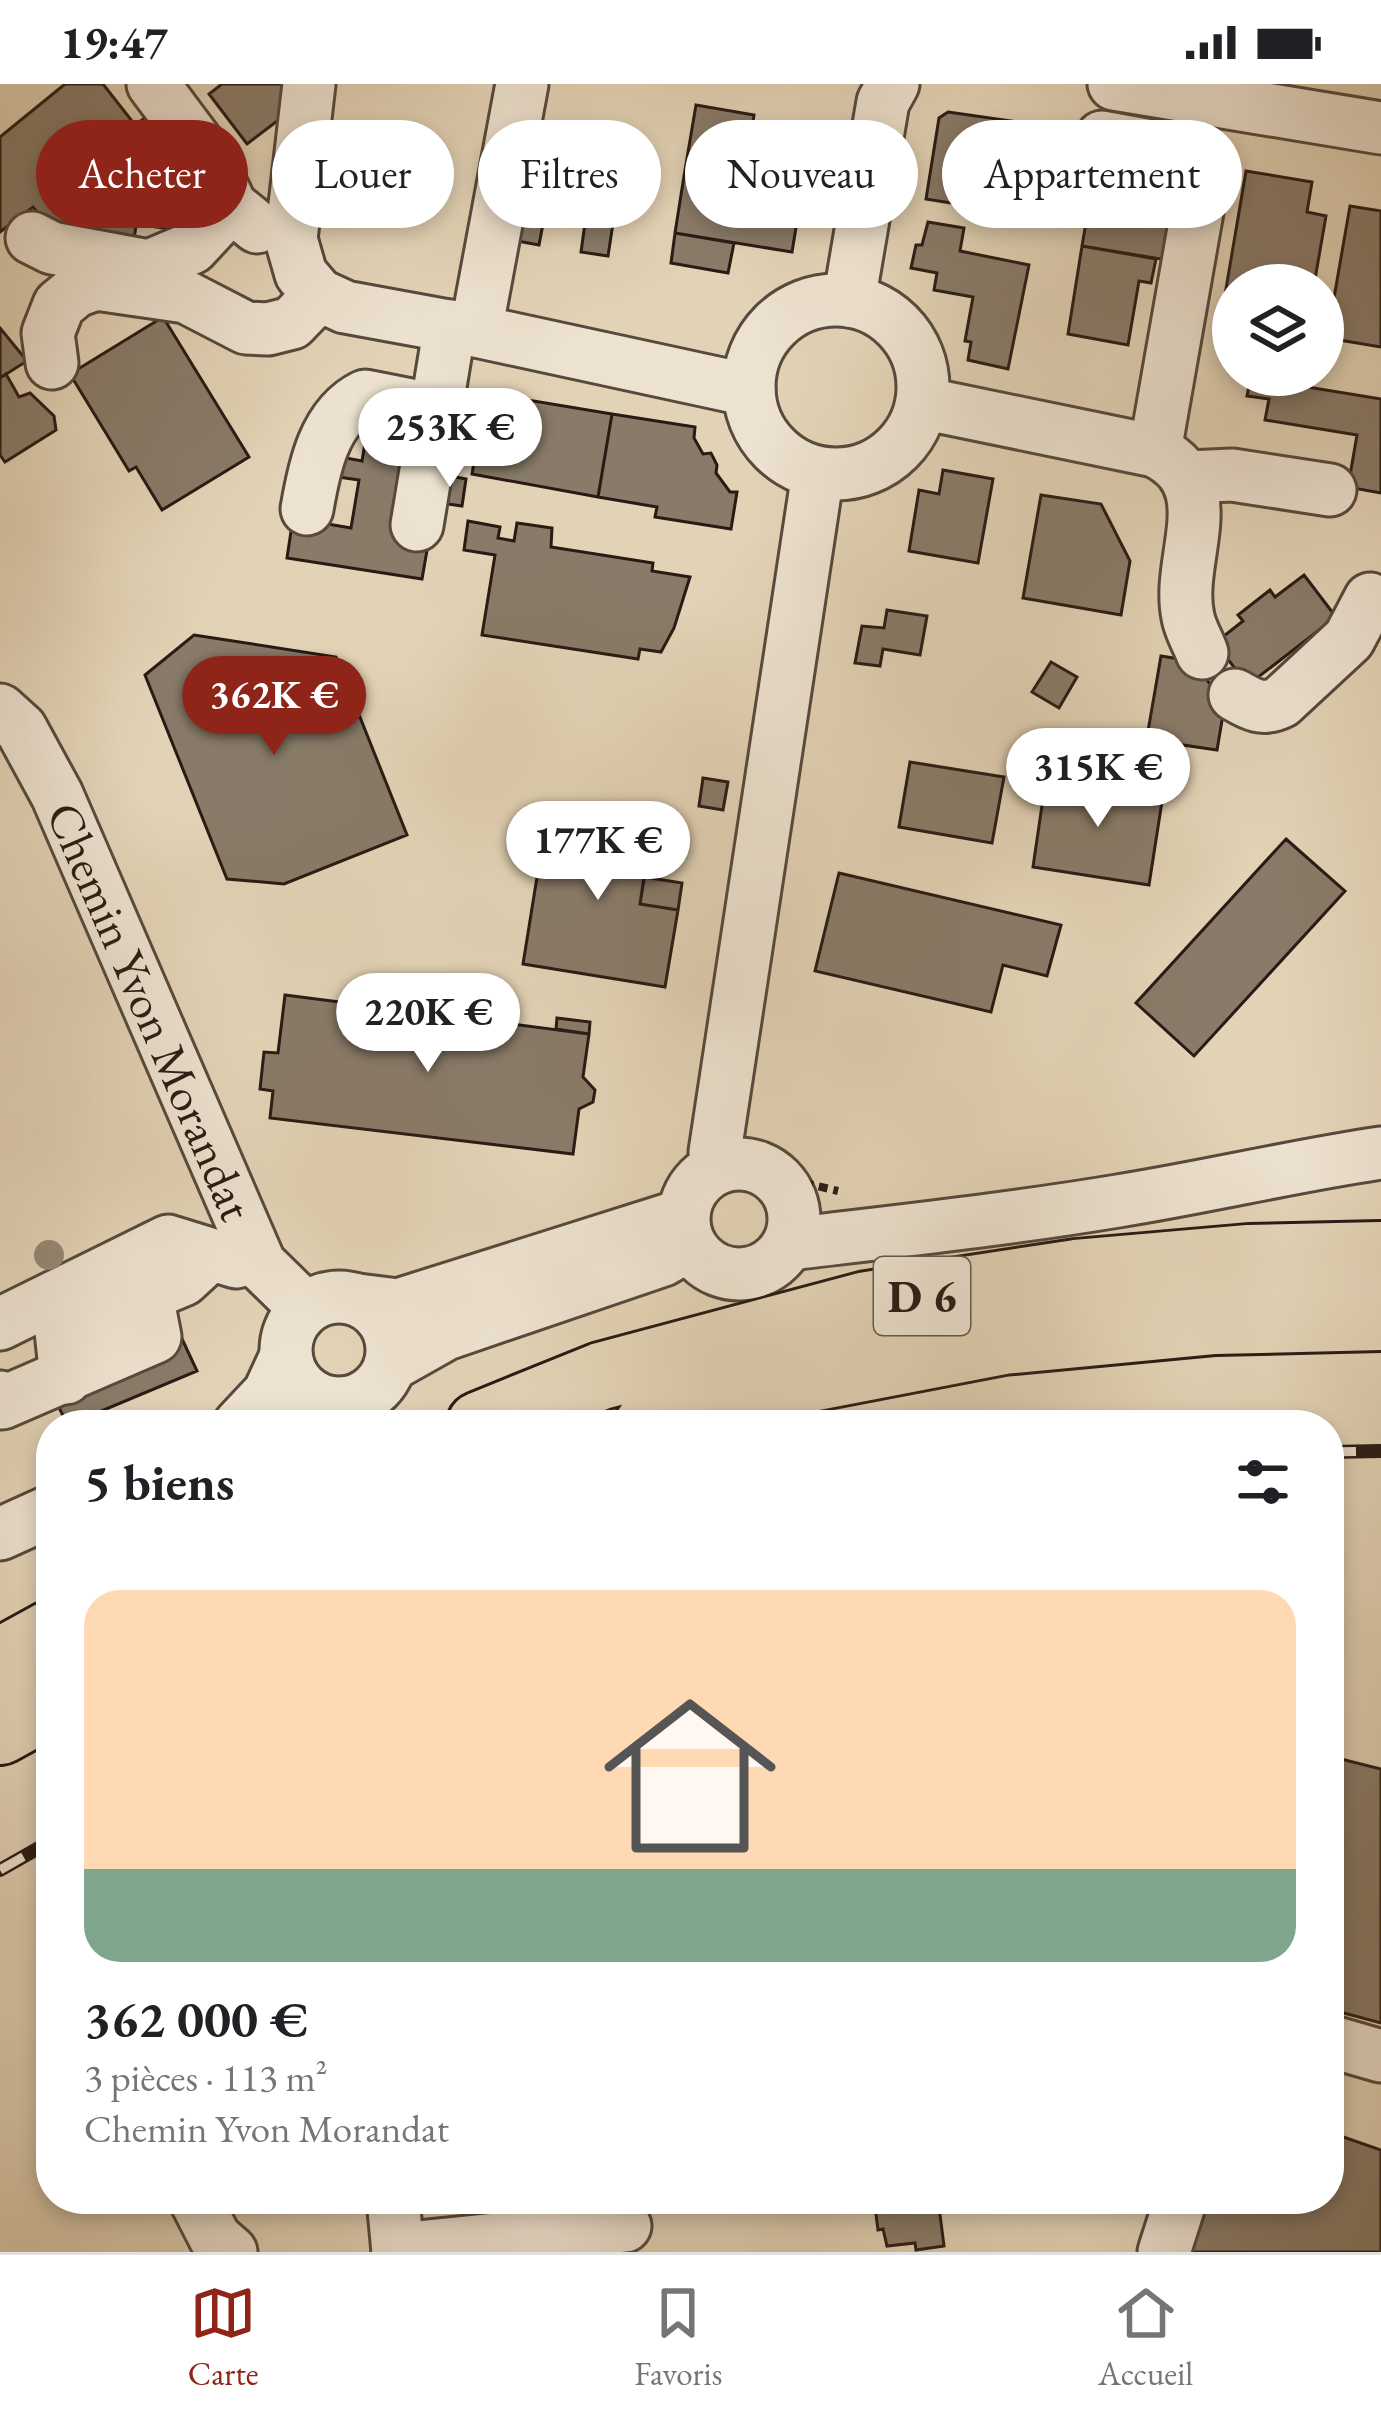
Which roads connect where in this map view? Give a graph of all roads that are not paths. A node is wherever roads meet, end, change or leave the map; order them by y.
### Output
1 (153, 84) edge
2 (309, 84) edge
3 (522, 84) edge
4 (893, 84) edge
5 (1146, 87) edge
6 (180, 120) edge
7 (305, 120) edge
8 (1381, 128) edge
9 (248, 220) edge
10 (211, 228) edge
11 (273, 228) edge
12 (294, 228) edge
13 (1198, 228) edge
14 (32, 238) dead end
15 (320, 295) junction
16 (849, 301) junction
17 (463, 328) junction
18 (52, 363) dead end
19 (749, 390) junction
20 (922, 403) junction
21 (436, 410) junction
22 (1171, 464) junction
23 (818, 472) junction
24 (1330, 490) dead end
25 (307, 509) dead end
26 (417, 525) dead end
27 (1370, 599) dead end
28 (1202, 653) dead end
29 (1235, 694) dead end
30 (0, 710) edge
31 (1381, 1153) edge
32 (716, 1160) junction
33 (1381, 1180) edge
34 (1124, 1200) junction
35 (785, 1206) junction
36 (686, 1230) junction
37 (1381, 1255) edge
38 (209, 1256) junction
39 (260, 1264) junction
40 (358, 1300) junction
41 (305, 1308) junction
42 (1381, 1317) edge
43 (0, 1324) edge
44 (286, 1356) junction
45 (391, 1366) junction
46 (0, 1397) edge
47 (253, 1410) edge
48 (319, 1410) edge
49 (330, 1410) edge
50 (517, 1410) edge
51 (695, 1410) edge
52 (36, 1518) edge
53 (0, 1534) edge
54 (36, 1642) edge
55 (0, 1662) edge
56 (36, 1711) edge
57 (0, 1731) edge
58 (1344, 2045) edge
59 (1381, 2056) edge
60 (203, 2214) edge
61 (394, 2214) edge
62 (1176, 2214) edge
63 (625, 2227) dead end
64 (398, 2251) edge
65 (231, 2252) edge
66 (1164, 2252) edge

1 - 6 street
2 - 7 street
3 - 17 street
4 - 16 street
5 - 8 street
9 - 11 street
10 - 14 street
12 - 15 street
13 - 22 street
15 - 17 street
15 - 18 street
16 - 19 street
16 - 20 street
17 - 19 street
17 - 21 street
19 - 23 street
20 - 22 street
20 - 23 street
21 - 25 street
21 - 26 street
22 - 24 street
22 - 28 street
23 - 32 street
27 - 29 street
30 - 39 street, Chemin Yvon Morandat
31 - 34 street
32 - 35 street
32 - 36 street
33 - 34 street
34 - 35 street
35 - 36 street
36 - 40 street
36 - 45 street
37 - 50 highway, D 6
38 - 39 street
38 - 43 street
38 - 46 street
39 - 41 street, Chemin Yvon Morandat
40 - 41 street
40 - 45 street
41 - 44 street
42 - 51 highway, D 6
44 - 47 street
44 - 48 street
45 - 49 street
52 - 53 street
54 - 55 highway
56 - 57 highway
58 - 59 street
60 - 65 street
61 - 64 street
62 - 66 street
63 - 64 street

